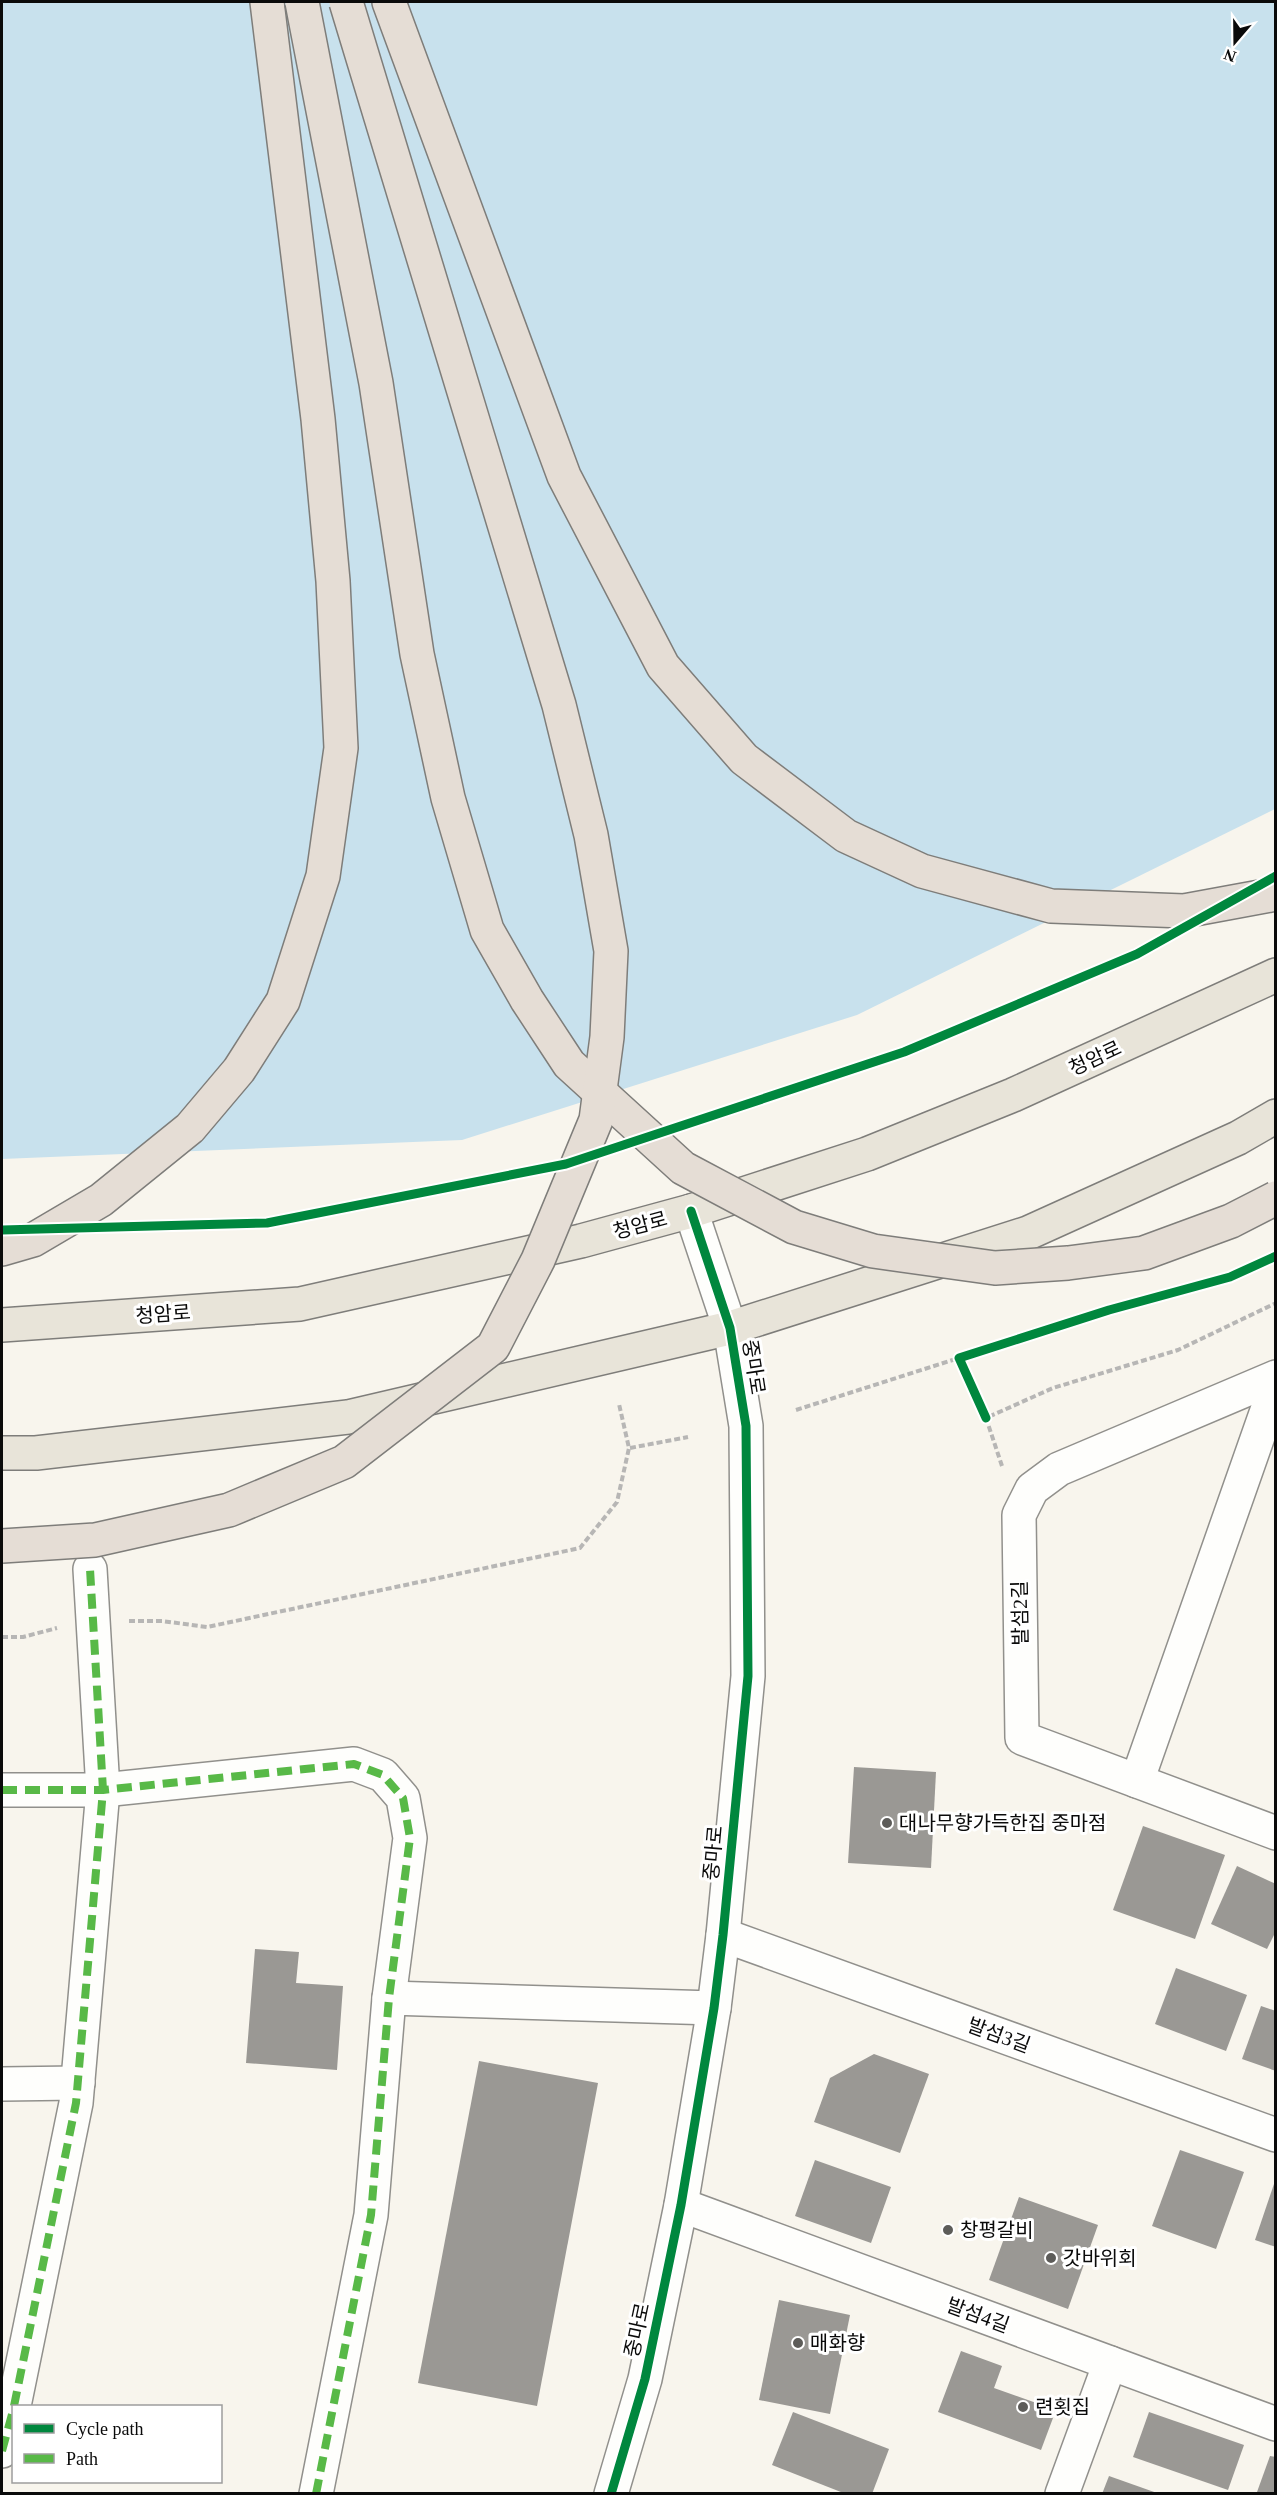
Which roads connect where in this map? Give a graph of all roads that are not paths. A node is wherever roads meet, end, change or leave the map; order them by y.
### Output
1 (267, 2) edge
2 (302, 2) edge
3 (346, 2) edge
4 (389, 2) edge
5 (1275, 894) edge
6 (1275, 975) edge
7 (1275, 1116) edge
8 (1275, 1198) edge
9 (692, 1212) junction
10 (2, 1249) edge
11 (2, 1325) edge
12 (730, 1328) junction
13 (1275, 1377) edge
14 (1275, 1385) edge
15 (2, 1453) edge
16 (2, 1546) edge
17 (90, 1569) dead end
18 (1137, 1781) junction
19 (2, 1790) edge
20 (103, 1790) junction
21 (1275, 1833) edge
22 (723, 1935) junction
23 (389, 1998) junction
24 (714, 2008) junction
25 (78, 2083) junction
26 (2, 2085) edge
27 (1275, 2135) edge
28 (681, 2205) junction
29 (1110, 2363) junction
30 (14, 2405) edge
31 (12, 2414) edge
32 (1275, 2424) edge
33 (2, 2451) edge
34 (316, 2493) edge
35 (611, 2493) edge
36 (1062, 2493) edge

1 - 10 highway
2 - 8 highway, bridge
3 - 16 highway, bridge
4 - 5 highway
6 - 9 main road, 청암로
7 - 12 main road
9 - 11 main road, 청암로
9 - 12 street, 중마로
12 - 15 main road
12 - 22 street, 중마로
13 - 18 street, 발섬2길
14 - 18 street
17 - 20 street
18 - 21 street, 발섬2길
19 - 20 street
20 - 23 street
20 - 25 street
22 - 24 street, 중마로
22 - 27 street, 발섬3길
23 - 24 street
23 - 34 street
24 - 28 street, 중마로
25 - 26 street
25 - 30 street
28 - 29 street, 발섬4길
28 - 35 street, 중마로
29 - 32 street, 발섬4길
29 - 36 street
31 - 33 street

